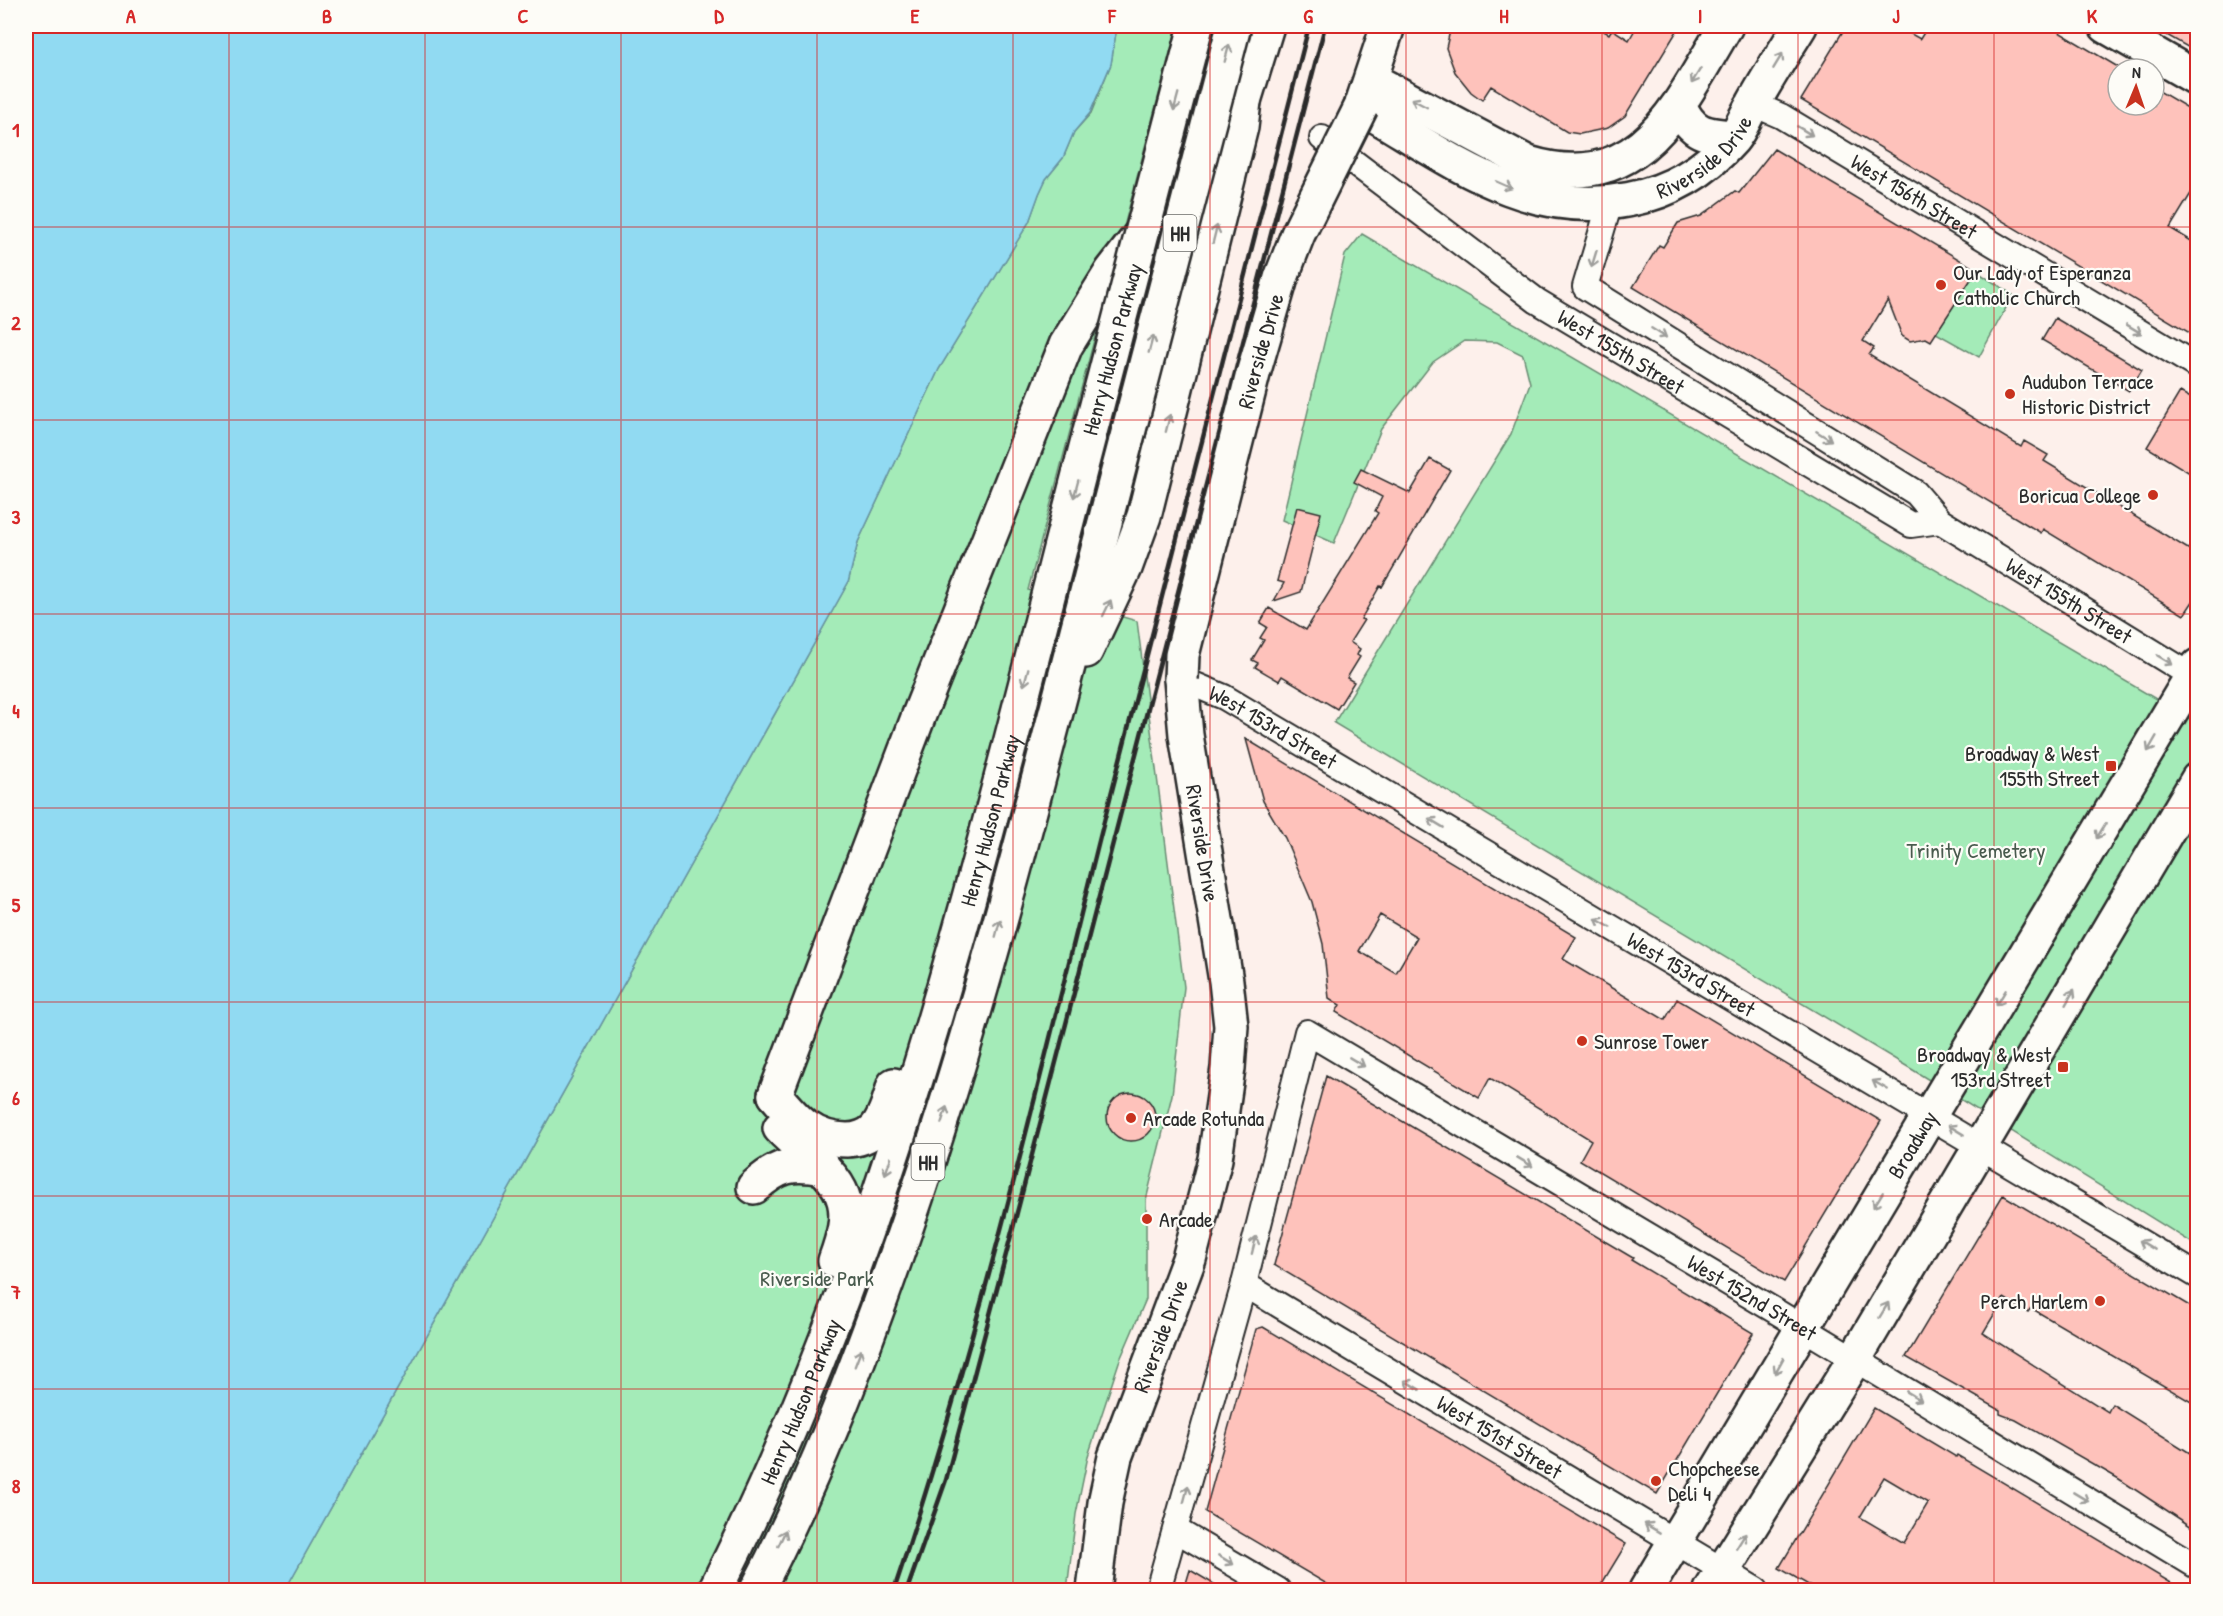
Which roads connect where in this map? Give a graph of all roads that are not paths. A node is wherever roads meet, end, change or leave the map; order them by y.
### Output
1 (1196, 26) edge
2 (1234, 26) edge
3 (1388, 26) edge
4 (1726, 26) edge
5 (1800, 26) edge
6 (2106, 26) edge
7 (1262, 40) edge
8 (2198, 79) edge
9 (1367, 93) junction
10 (1244, 101) junction
11 (1753, 104) junction
12 (1679, 105) junction
13 (1734, 137) junction
14 (1322, 138) dead end
15 (1610, 204) junction
16 (1066, 345) junction
17 (2198, 367) edge
18 (1940, 521) junction
19 (2196, 674) edge
20 (1181, 679) junction
21 (1054, 717) junction
22 (2198, 779) edge
23 (961, 929) junction
24 (775, 1095) junction
25 (1931, 1114) junction
26 (1982, 1145) junction
27 (824, 1168) junction
28 (754, 1187) dead end
29 (2198, 1276) edge
30 (1244, 1284) junction
31 (1801, 1327) junction
32 (1854, 1360) junction
33 (815, 1368) junction
34 (1176, 1530) junction
35 (1675, 1542) junction
36 (2198, 1567) edge
37 (1717, 1580) edge
38 (715, 1590) edge
39 (757, 1590) edge
40 (1094, 1590) edge
41 (1158, 1590) edge
42 (1278, 1590) edge
43 (1646, 1590) edge
44 (1756, 1590) edge

1 -> 23 main road, Henry Hudson Parkway / HH, bridge
21 -> 2 main road, Henry Hudson Parkway / HH, bridge
3 - 9 main road
4 -> 12 main road, Riverside Drive
11 -> 5 main road, Riverside Drive
6 - 8 main road
7 - 10 main road
7 - 16 main road
12 -> 9 main road, Riverside Drive
9 -> 15 main road, Riverside Drive
9 - 20 main road, Riverside Drive, bridge
10 - 16 main road
21 -> 10 main road
11 - 13 main road, Riverside Drive
11 -> 17 street, West 156th Street
12 - 13 main road
13 - 15 main road, Riverside Drive
14 - 18 street, West 155th Street
15 -> 18 street, West 155th Street
16 - 24 main road
18 -> 19 street, West 155th Street
19 -> 25 main road, Broadway
25 -> 20 street, West 153rd Street
20 - 40 main road, Riverside Drive
39 -> 21 main road, Henry Hudson Parkway / HH
26 -> 22 main road
23 - 24 main road
23 -> 33 main road, Henry Hudson Parkway / HH
24 - 27 main road
26 -> 25 street, West 153rd Street
25 -> 31 main road, Broadway
29 -> 26 street, West 153rd Street
32 -> 26 main road
27 - 28 main road
27 - 33 main road
30 -> 31 street, West 152nd Street
34 -> 30 street
35 -> 30 street, West 151st Street
31 - 32 street, West 152nd Street
31 -> 35 main road, Broadway
32 -> 36 street, West 152nd Street
37 -> 32 main road
33 - 38 main road, Henry Hudson Parkway / HH
34 - 41 street
34 -> 42 street
35 - 37 street, West 151st Street
35 - 43 main road, Broadway
37 - 44 street, West 151st Street

